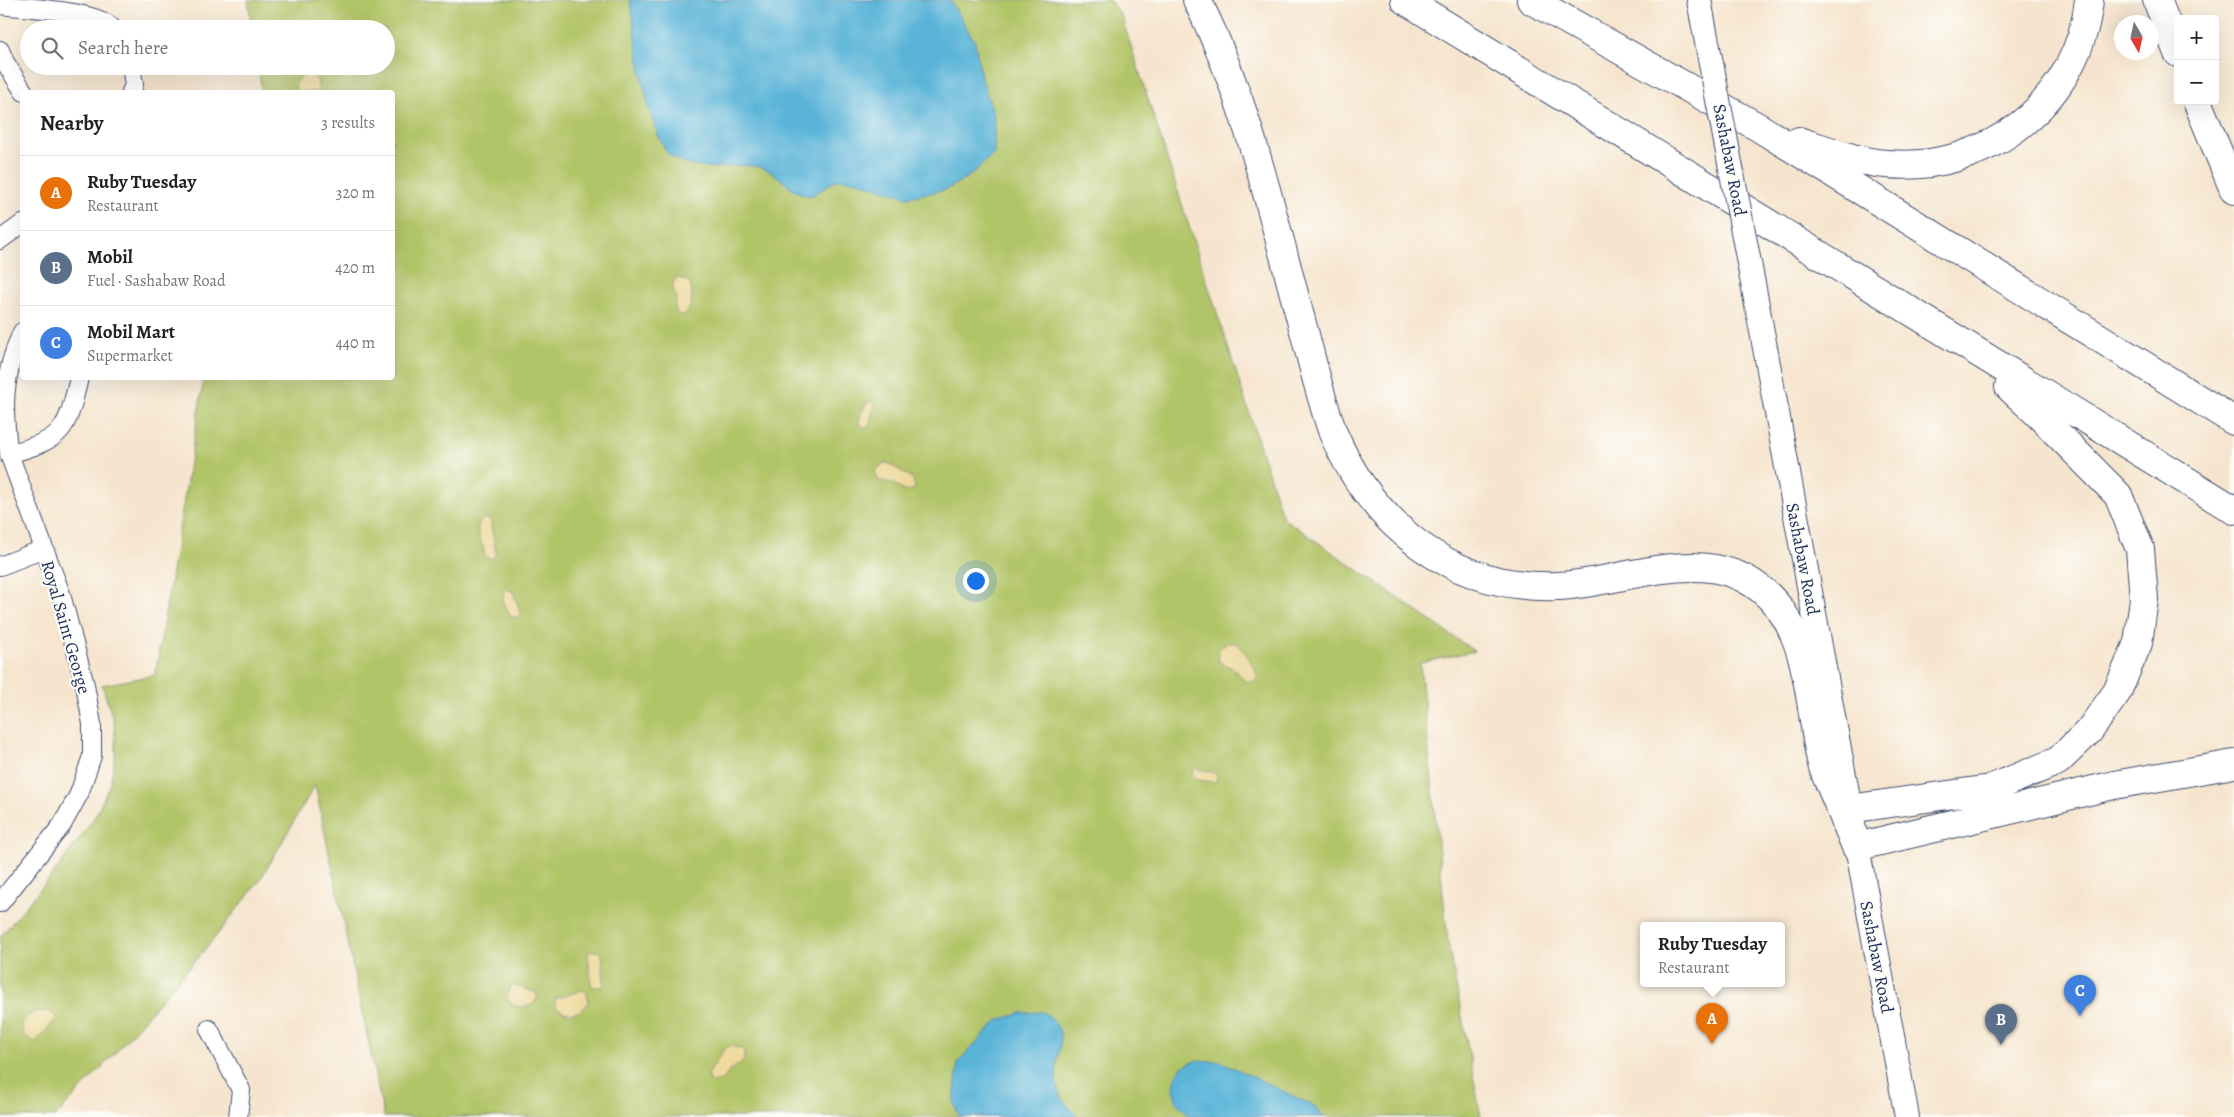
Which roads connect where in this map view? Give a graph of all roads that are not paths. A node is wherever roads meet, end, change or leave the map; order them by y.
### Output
1 (1197, 0) edge
2 (1405, 0) edge
3 (1531, 0) edge
4 (2089, 0) edge
5 (2156, 0) edge
6 (0, 5) edge
7 (1701, 8) edge
8 (100, 20) edge
9 (2174, 43) edge
10 (0, 50) edge
11 (132, 75) edge
12 (23, 90) edge
13 (132, 90) edge
14 (2199, 105) edge
15 (1758, 127) junction
16 (2234, 190) edge
17 (20, 225) edge
18 (0, 240) edge
19 (1942, 332) junction
20 (20, 335) edge
21 (6, 355) edge
22 (78, 380) edge
23 (2234, 421) edge
24 (9, 454) junction
25 (2234, 510) edge
26 (44, 550) junction
27 (0, 566) edge
28 (2234, 764) edge
29 (1849, 809) junction
30 (1856, 847) junction
31 (0, 903) edge
32 (209, 1029) dead end
33 (238, 1117) edge
34 (1907, 1117) edge

1 - 30 highway
2 - 19 highway
3 - 15 highway
4 - 15 highway
5 - 9 highway
6 - 8 street
7 - 29 main road, Sashabaw Road, bridge
10 - 12 street
11 - 13 street
14 - 16 highway
15 - 23 highway
17 - 18 street
19 - 25 highway
19 - 29 highway
20 - 21 street, Royal Saint George
21 - 24 street, Royal Saint George
22 - 24 street
24 - 26 street, Royal Saint George
26 - 27 street
26 - 31 street, Royal Saint George
28 - 30 highway
29 - 30 main road, Sashabaw Road
30 - 34 main road, Sashabaw Road
32 - 33 street

